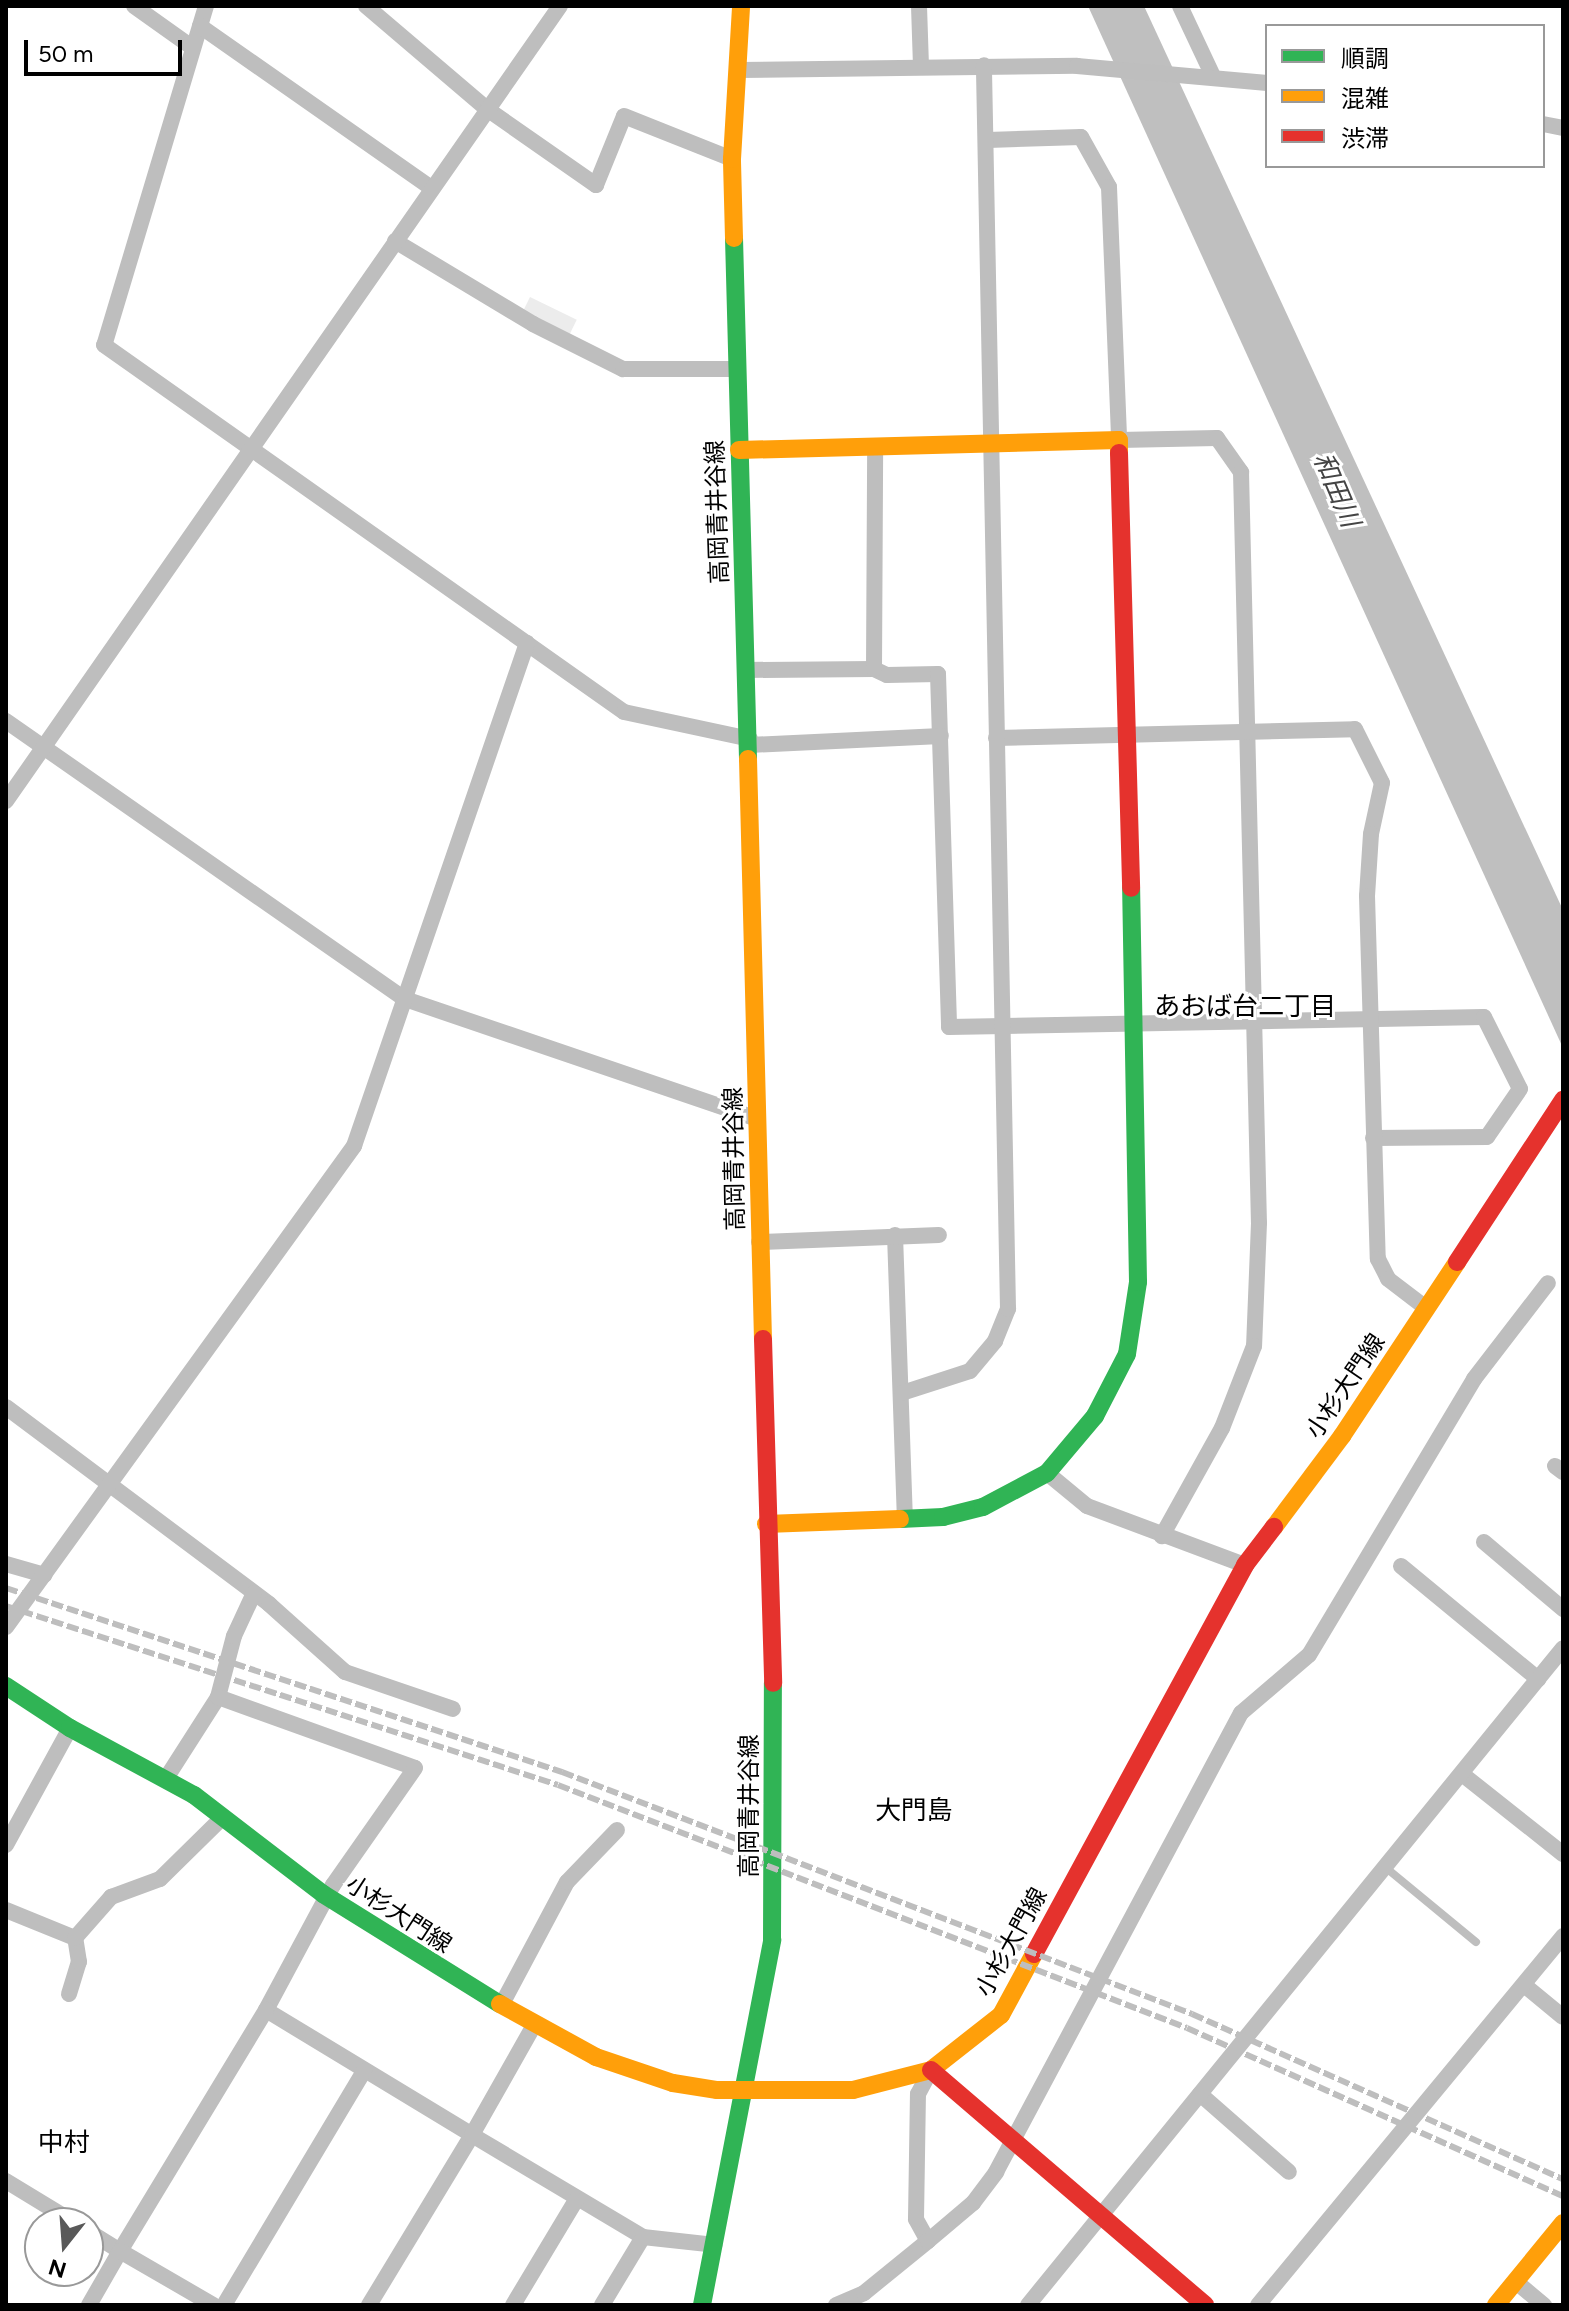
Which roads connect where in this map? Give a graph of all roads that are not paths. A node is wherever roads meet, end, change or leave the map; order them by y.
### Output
1 (134, 6) edge
2 (206, 6) edge
3 (366, 6) edge
4 (560, 6) edge
5 (741, 6) edge
6 (919, 6) edge
7 (1180, 6) edge
8 (200, 26) junction
9 (193, 48) junction
10 (984, 65) junction
11 (921, 66) junction
12 (739, 70) junction
13 (1213, 76) junction
14 (1265, 83) edge
15 (487, 109) junction
16 (988, 140) junction
17 (732, 159) junction
18 (431, 188) junction
19 (395, 241) junction
20 (737, 369) junction
21 (1119, 440) junction
22 (875, 447) junction
23 (989, 447) junction
24 (250, 448) junction
25 (739, 450) junction
26 (527, 643) junction
27 (874, 669) junction
28 (745, 670) junction
29 (6, 721) edge
30 (1245, 729) junction
31 (1128, 734) junction
32 (941, 736) junction
33 (996, 738) junction
34 (750, 742) junction
35 (44, 748) junction
36 (6, 801) edge
37 (405, 999) junction
38 (1373, 1018) junction
39 (1251, 1021) junction
40 (1133, 1024) junction
41 (1004, 1027) junction
42 (1561, 1103) edge
43 (757, 1119) junction
44 (1373, 1138) junction
45 (895, 1235) junction
46 (939, 1235) dead end
47 (759, 1242) junction
48 (1548, 1283) dead end
49 (1426, 1308) junction
50 (902, 1393) junction
51 (6, 1407) edge
52 (1047, 1473) junction
53 (113, 1483) junction
54 (905, 1520) junction
55 (766, 1524) junction
56 (1162, 1536) junction
57 (1484, 1542) dead end
58 (6, 1564) edge
59 (1245, 1565) junction
60 (1401, 1566) dead end
61 (44, 1575) junction
62 (254, 1593) junction
63 (1563, 1609) edge
64 (6, 1627) edge
65 (1563, 1648) edge
66 (1538, 1679) junction
67 (6, 1686) edge
68 (218, 1697) junction
69 (453, 1709) dead end
70 (70, 1728) junction
71 (1462, 1774) junction
72 (165, 1780) junction
73 (223, 1817) junction
74 (617, 1830) dead end
75 (6, 1845) edge
76 (1563, 1854) edge
77 (1385, 1867) junction
78 (328, 1897) junction
79 (6, 1910) edge
80 (1563, 1936) edge
81 (75, 1938) junction
82 (1476, 1942) dead end
83 (1524, 1985) junction
84 (69, 1994) dead end
85 (502, 2004) junction
86 (266, 2010) junction
87 (1563, 2017) edge
88 (533, 2027) junction
89 (931, 2070) junction
90 (364, 2071) junction
91 (742, 2088) junction
92 (1200, 2094) junction
93 (472, 2135) junction
94 (1011, 2143) junction
95 (1289, 2172) dead end
96 (6, 2181) edge
97 (576, 2200) junction
98 (49, 2207) edge
99 (1101, 2216) junction
100 (1563, 2223) edge
101 (643, 2237) junction
102 (104, 2241) edge
103 (928, 2241) junction
104 (715, 2245) junction
105 (120, 2251) junction
106 (1515, 2281) junction
107 (89, 2305) edge
108 (213, 2305) edge
109 (224, 2305) edge
110 (369, 2305) edge
111 (513, 2305) edge
112 (602, 2305) edge
113 (702, 2305) edge
114 (836, 2305) edge
115 (1028, 2305) edge
116 (1205, 2305) edge
117 (1258, 2305) edge
118 (1496, 2305) edge
119 (1544, 2305) edge

1 - 9 street
2 - 8 street
3 - 15 street
4 - 15 street
5 - 12 main road, 高岡青井谷線
6 - 11 street
7 - 13 street
8 - 9 street
8 - 18 street
9 - 24 street
10 - 11 street
10 - 13 street
10 - 16 street
11 - 12 street
12 - 17 main road, 高岡青井谷線
13 - 14 street
15 - 17 street
15 - 18 street
16 - 21 street
16 - 23 street
17 - 20 main road, 高岡青井谷線
18 - 19 street
19 - 20 street
19 - 24 street
20 - 25 main road, 高岡青井谷線
21 - 23 main road
21 - 30 street
21 - 31 main road
22 - 23 main road
22 - 25 main road
22 - 27 street
23 - 33 street
24 - 26 street
24 - 35 street
25 - 28 main road, 高岡青井谷線
26 - 34 street
26 - 37 street
27 - 28 street
27 - 32 street
28 - 34 main road, 高岡青井谷線
29 - 35 street
30 - 31 street
30 - 38 street
30 - 39 street
31 - 33 street
31 - 40 main road
32 - 34 street
32 - 41 street
33 - 41 street
34 - 43 main road, 高岡青井谷線
35 - 36 street
35 - 37 street
37 - 43 street
37 - 53 street
38 - 39 street
38 - 44 street
38 - 44 street
39 - 40 street
39 - 56 street
40 - 41 street
40 - 52 main road
41 - 50 street
42 - 49 main road, 小杉大門線
43 - 47 main road, 高岡青井谷線
44 - 49 street
45 - 46 street
45 - 47 street
45 - 50 street
47 - 55 main road, 高岡青井谷線
48 - 94 street
49 - 59 main road, 小杉大門線
50 - 54 street
51 - 53 street
52 - 54 main road
52 - 56 street
53 - 61 street
53 - 62 street
54 - 55 main road
55 - 91 main road, 高岡青井谷線
56 - 59 street
57 - 63 street
58 - 61 street
59 - 89 main road, 小杉大門線
60 - 66 street
61 - 64 street
62 - 68 street
62 - 69 street
65 - 66 street
66 - 71 street
67 - 70 main road, 小杉大門線
68 - 72 street
68 - 78 street
70 - 72 main road, 小杉大門線
70 - 75 street
71 - 76 street
71 - 77 street
72 - 73 main road, 小杉大門線
73 - 78 main road, 小杉大門線
73 - 81 street
74 - 85 street
77 - 82 lane
77 - 92 street
78 - 85 main road, 小杉大門線
78 - 86 street
79 - 81 street
80 - 83 street
81 - 84 street
83 - 87 street
83 - 117 street
85 - 88 main road, 小杉大門線
86 - 90 street
86 - 105 street
88 - 91 main road, 小杉大門線
88 - 93 street
89 - 91 main road, 小杉大門線
89 - 94 main road
89 - 103 street
90 - 93 street
90 - 109 street
91 - 104 main road, 高岡青井谷線
92 - 95 street
92 - 99 street
93 - 97 street
93 - 110 street
94 - 99 main road
94 - 103 street
96 - 98 street
97 - 101 street
97 - 111 street
99 - 115 street
99 - 116 main road
100 - 106 main road
101 - 104 street
101 - 112 street
102 - 105 street
103 - 114 street
104 - 113 main road, 高岡青井谷線
105 - 107 street
105 - 108 street
106 - 118 main road
106 - 119 street

